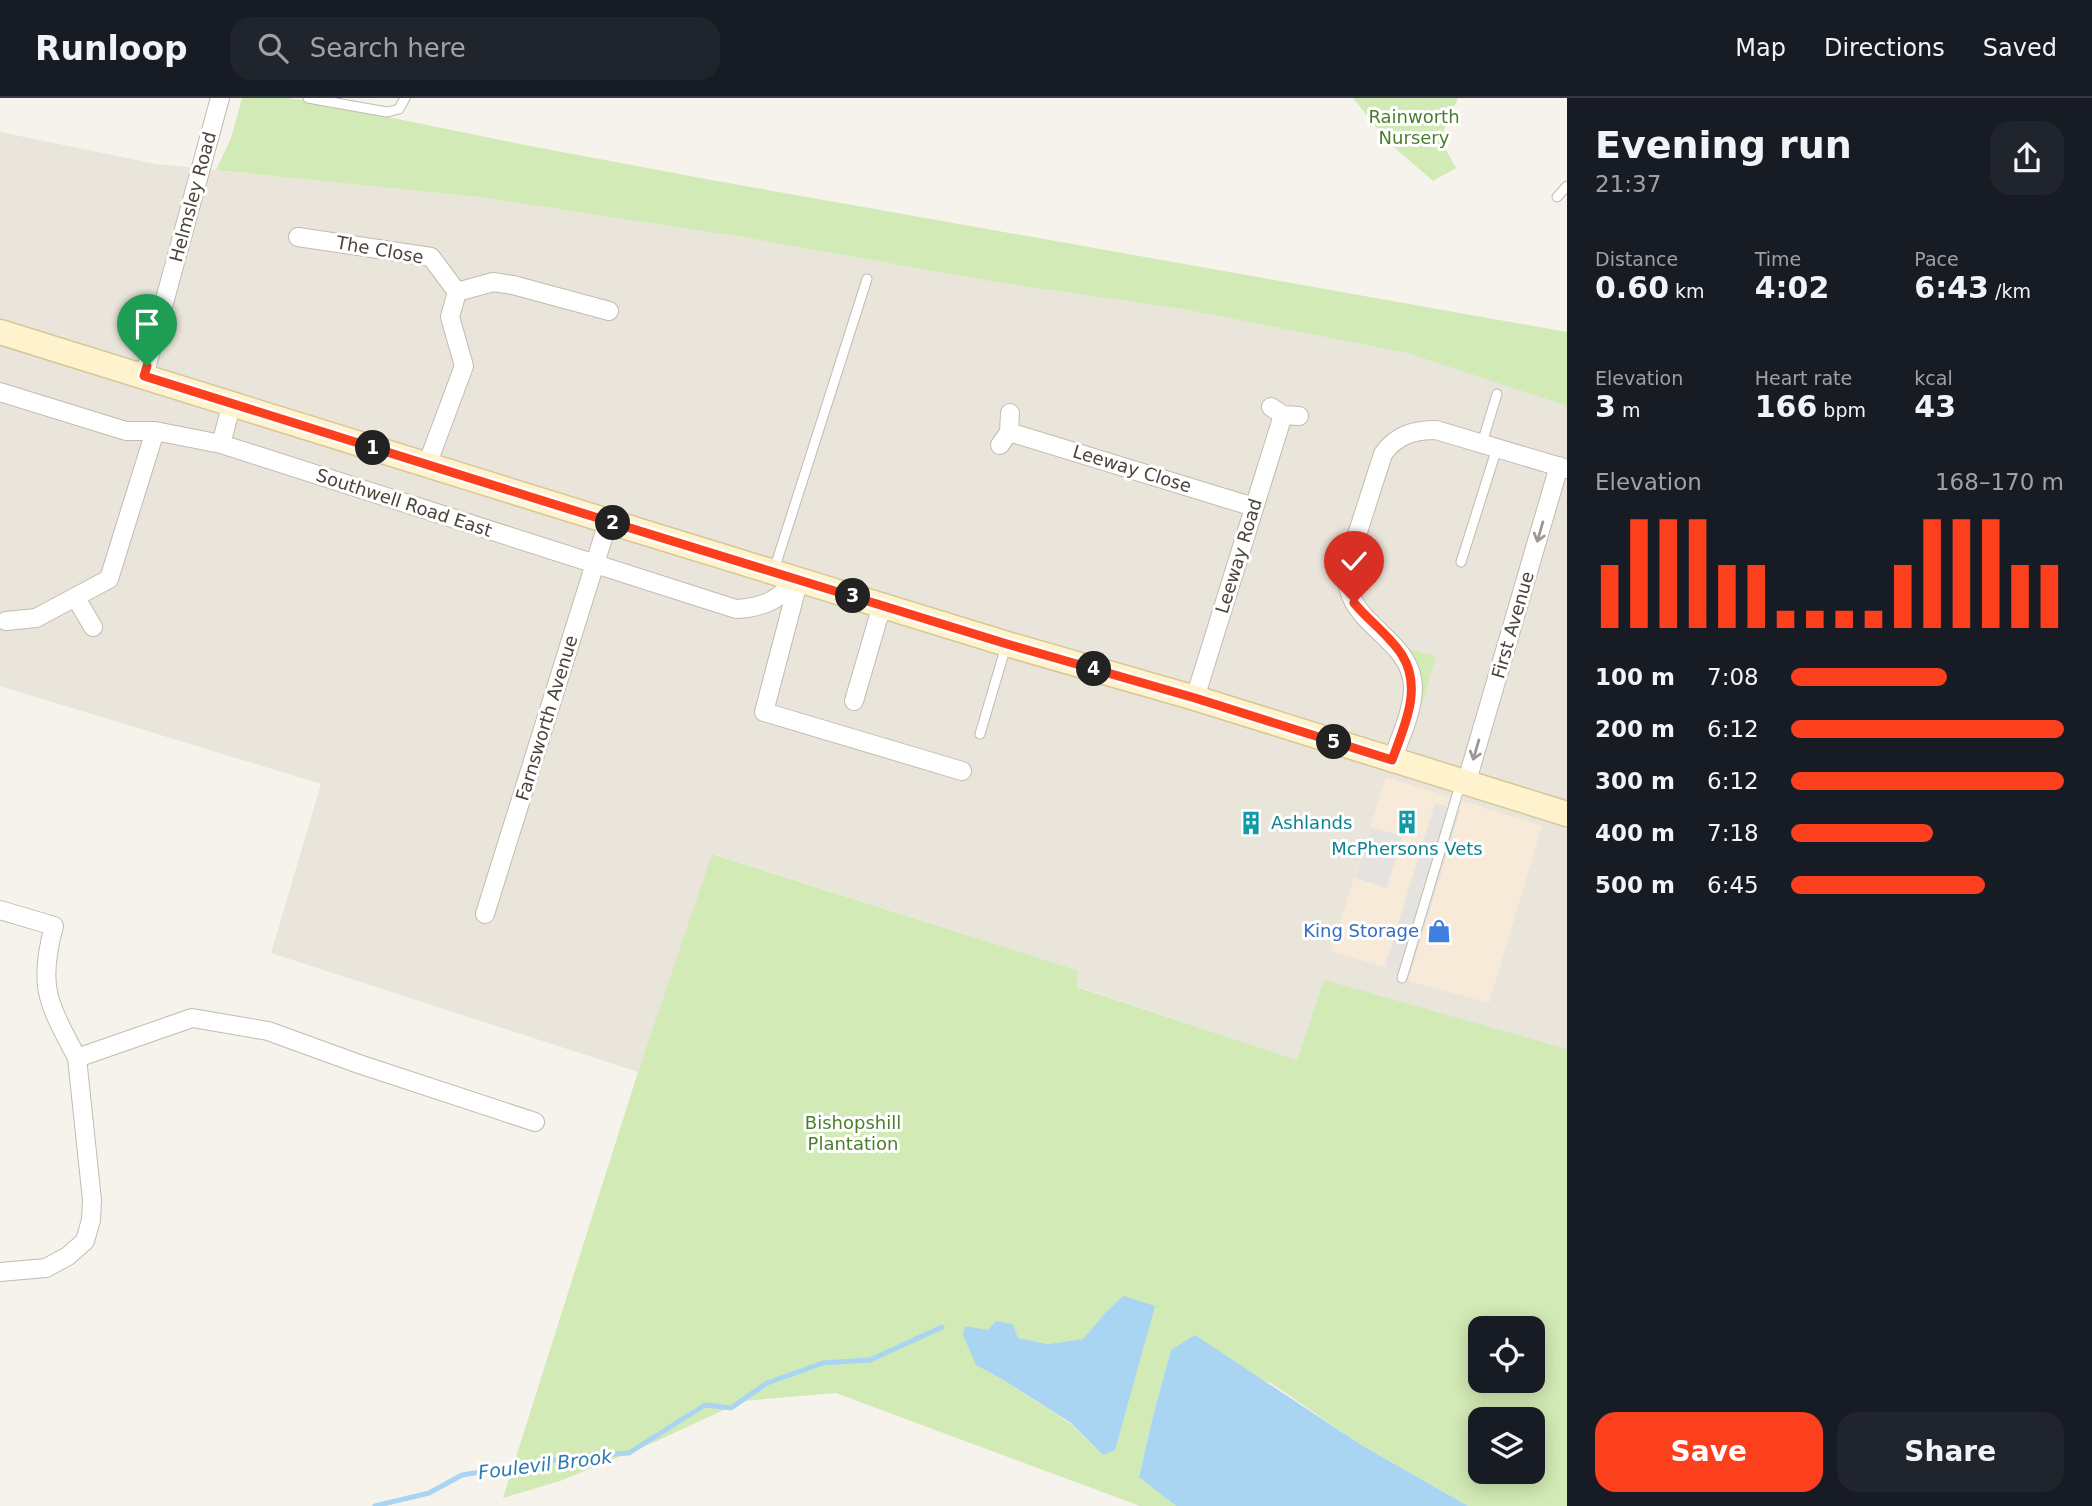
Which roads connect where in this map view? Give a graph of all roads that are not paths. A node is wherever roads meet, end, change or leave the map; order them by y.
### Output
1 (220, 98) edge
2 (308, 98) edge
3 (405, 98) edge
4 (1567, 186) edge
5 (1557, 197) dead end
6 (298, 237) dead end
7 (867, 279) dead end
8 (457, 292) junction
9 (609, 312) dead end
10 (0, 332) edge
11 (144, 376) junction
12 (0, 392) edge
13 (1497, 394) dead end
14 (232, 403) junction
15 (1284, 412) dead end
16 (1010, 413) dead end
17 (155, 431) junction
18 (221, 444) junction
19 (1490, 445) junction
20 (427, 465) junction
21 (1563, 467) edge
22 (1254, 507) junction
23 (608, 522) junction
24 (1461, 562) dead end
25 (595, 564) junction
26 (774, 572) junction
27 (799, 579) junction
28 (76, 598) junction
29 (881, 605) junction
30 (3, 620) edge
31 (93, 628) dead end
32 (1007, 644) junction
33 (1195, 698) junction
34 (853, 701) dead end
35 (980, 734) dead end
36 (1392, 760) junction
37 (962, 771) dead end
38 (1463, 783) junction
39 (1567, 814) edge
40 (0, 910) edge
41 (485, 914) dead end
42 (1402, 978) dead end
43 (77, 1058) junction
44 (535, 1122) dead end
45 (0, 1272) edge

1 - 11 street, Helmsley Road
2 - 3 lane
4 - 5 lane
6 - 8 street, The Close
7 - 26 lane
8 - 9 street
8 - 20 street
10 - 11 main road
11 - 14 main road
12 - 17 street, Southwell Road East
13 - 19 lane
14 - 18 street
14 - 20 main road
15 - 22 street, Leeway Road
16 - 22 street, Leeway Close
17 - 18 street, Southwell Road East
17 - 28 street
18 - 25 street, Southwell Road East
19 - 21 street
19 - 24 lane
19 - 36 street
20 - 23 main road
21 -> 38 street, First Avenue
22 - 33 street, Leeway Road
23 - 25 street, Farnsworth Avenue
23 - 26 main road
25 - 27 street, Southwell Road East
25 - 41 street, Farnsworth Avenue
26 - 27 main road
27 - 29 main road
27 - 37 street
28 - 30 street
28 - 31 street
29 - 32 main road
29 - 34 street
32 - 33 main road
32 - 35 lane
33 - 36 main road
36 - 38 main road
38 - 39 main road
38 - 42 lane
40 - 43 street
43 - 44 street
43 - 45 street

